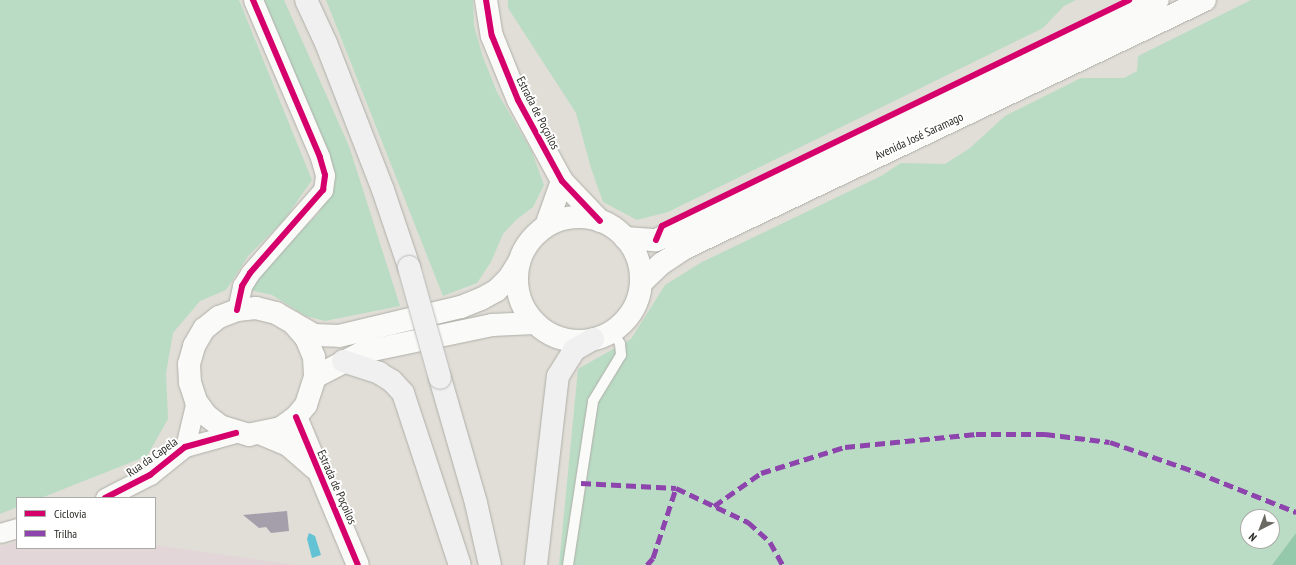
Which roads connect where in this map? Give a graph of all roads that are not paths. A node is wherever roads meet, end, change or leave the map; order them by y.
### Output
1 (253, 0) edge
2 (306, 0) edge
3 (486, 0) edge
4 (1158, 0) edge
5 (1205, 0) edge
6 (562, 182) junction
7 (600, 221) junction
8 (546, 226) junction
9 (625, 238) junction
10 (519, 262) junction
11 (641, 283) junction
12 (237, 310) junction
13 (293, 323) junction
14 (535, 323) junction
15 (613, 331) junction
16 (593, 339) junction
17 (343, 361) junction
18 (315, 376) junction
19 (440, 378) junction
20 (196, 401) junction
21 (296, 417) junction
22 (236, 433) junction
23 (262, 434) junction
24 (185, 447) junction
25 (323, 476) junction
26 (107, 497) edge
27 (16, 528) edge
28 (0, 533) edge
29 (358, 565) edge
30 (460, 565) edge
31 (477, 565) edge
32 (490, 565) edge
33 (536, 565) edge
34 (568, 565) edge

1 - 12 street
2 - 19 highway, bridge
3 - 6 main road, Estrada de Poçoilos
4 - 9 main road, Avenida José Saramago
5 - 11 main road, Avenida José Saramago
6 - 7 main road, Estrada de Poçoilos
6 - 8 main road, Estrada de Poçoilos
7 - 8 main road, Estrada de Poçoilos
7 - 9 main road, Estrada de Poçoilos
8 - 10 main road, Estrada de Poçoilos
9 - 11 main road, Estrada de Poçoilos
10 - 13 main road, Estrada de Poçoilos
10 - 14 main road, Estrada de Poçoilos
11 - 15 main road, Estrada de Poçoilos
12 - 13 main road, Estrada de Poçoilos
12 - 20 main road, Estrada de Poçoilos
13 - 18 main road, Estrada de Poçoilos
14 - 16 main road, Estrada de Poçoilos
14 - 17 main road
15 - 16 main road, Estrada de Poçoilos
15 - 34 lane
16 - 33 highway
17 - 18 main road
17 - 30 highway
18 - 21 main road, Estrada de Poçoilos
19 - 31 highway
19 - 32 highway
20 - 22 main road, Estrada de Poçoilos
20 - 24 street, Rua da Capela
21 - 23 main road, Estrada de Poçoilos
21 - 25 main road, Estrada de Poçoilos
22 - 23 main road, Estrada de Poçoilos
22 - 24 street, Rua da Capela
23 - 25 main road, Estrada de Poçoilos
24 - 26 street, Rua da Capela
25 - 29 main road, Estrada de Poçoilos
27 - 28 street

